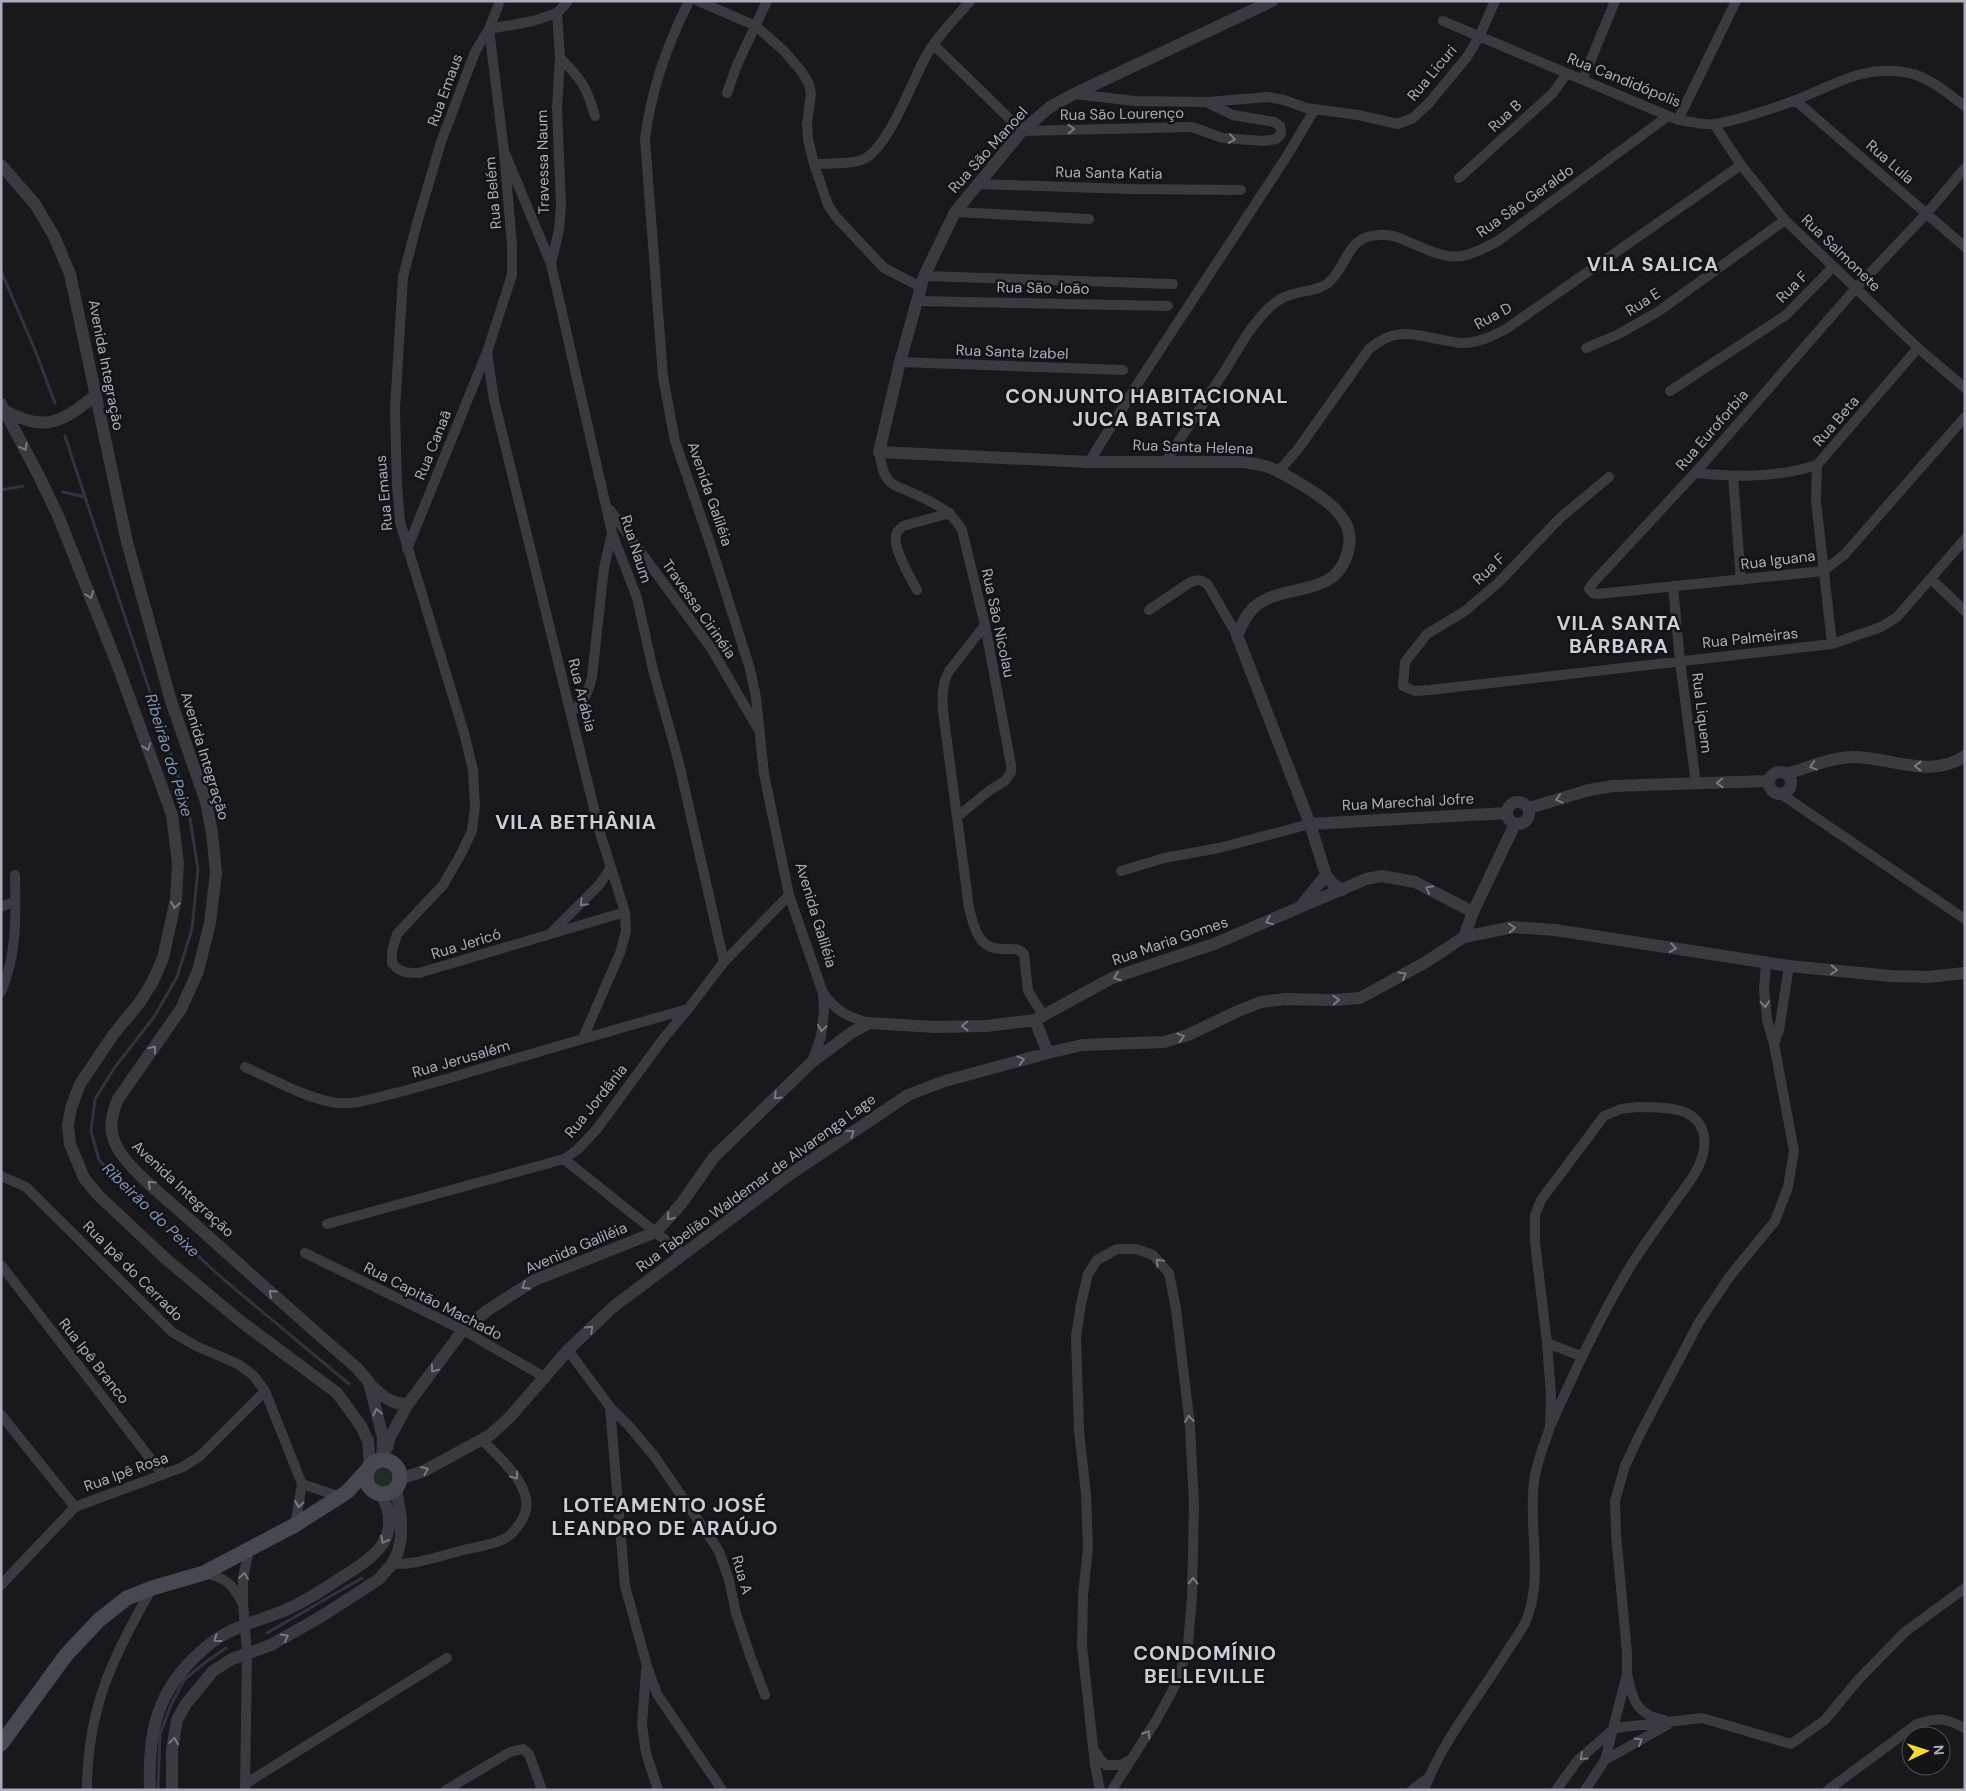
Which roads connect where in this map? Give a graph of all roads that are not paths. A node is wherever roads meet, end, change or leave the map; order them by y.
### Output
1 (500, 1) edge
2 (568, 1) edge
3 (690, 1) edge
4 (698, 1) edge
5 (767, 1) edge
6 (970, 1) edge
7 (1272, 1) edge
8 (1495, 1) edge
9 (1615, 1) edge
10 (1736, 1) edge
11 (557, 14) junction
12 (1443, 21) dead end
13 (756, 26) junction
14 (489, 29) junction
15 (1479, 37) junction
16 (934, 45) junction
17 (560, 58) junction
18 (1567, 73) junction
19 (1583, 79) junction
20 (727, 93) dead end
21 (1074, 94) junction
22 (1795, 100) junction
23 (1207, 102) junction
24 (1965, 106) edge
25 (1315, 109) junction
26 (595, 116) dead end
27 (1673, 118) junction
28 (1714, 124) junction
29 (1022, 131) junction
30 (504, 151) junction
31 (814, 164) junction
32 (1, 165) edge
33 (1741, 165) junction
34 (1965, 168) edge
35 (1459, 178) dead end
36 (977, 184) junction
37 (1241, 190) dead end
38 (955, 212) junction
39 (1927, 213) junction
40 (1089, 219) dead end
41 (1785, 220) junction
42 (1965, 247) edge
43 (551, 264) junction
44 (1833, 267) junction
45 (923, 282) junction
46 (1173, 284) dead end
47 (1856, 288) junction
48 (917, 301) junction
49 (1168, 306) dead end
50 (1586, 348) dead end
51 (1918, 348) junction
52 (487, 352) junction
53 (900, 362) junction
54 (1124, 370) dead end
55 (1965, 388) edge
56 (1670, 392) dead end
57 (95, 396) junction
58 (3, 407) edge
59 (1965, 417) edge
60 (879, 452) junction
61 (1166, 461) junction
62 (1089, 462) junction
63 (1817, 466) junction
64 (1279, 472) junction
65 (1695, 473) junction
66 (1610, 477) dead end
67 (1733, 477) junction
68 (607, 506) junction
69 (950, 513) junction
70 (612, 533) junction
71 (1965, 539) edge
72 (407, 549) junction
73 (1823, 571) junction
74 (1931, 579) junction
75 (1741, 580) junction
76 (1673, 586) junction
77 (917, 590) dead end
78 (1589, 590) joint
79 (1149, 610) dead end
80 (1965, 611) edge
81 (985, 625) junction
82 (1237, 634) junction
83 (1832, 644) junction
84 (1680, 661) junction
85 (1403, 686) joint
86 (571, 712) junction
87 (759, 733) junction
88 (1965, 756) edge
89 (1786, 774) junction
90 (1768, 781) junction
91 (1696, 784) junction
92 (1781, 794) junction
93 (1529, 808) junction
94 (1507, 813) junction
95 (957, 817) junction
96 (1310, 824) junction
97 (1515, 824) junction
98 (610, 869) junction
99 (1121, 871) dead end
100 (15, 875) dead end
101 (1326, 875) junction
102 (1342, 890) junction
103 (789, 895) junction
104 (15, 901) junction
105 (1, 908) edge
106 (1298, 909) junction
107 (625, 912) junction
108 (1472, 912) junction
109 (1965, 919) edge
110 (550, 934) junction
111 (1464, 936) junction
112 (724, 962) junction
113 (392, 963) joint
114 (1766, 963) junction
115 (1789, 966) junction
116 (1965, 974) edge
117 (1, 992) edge
118 (823, 992) junction
119 (688, 1009) junction
120 (1039, 1018) junction
121 (870, 1023) junction
122 (583, 1038) junction
123 (1774, 1044) junction
124 (1048, 1052) junction
125 (812, 1062) junction
126 (245, 1067) dead end
127 (564, 1159) junction
128 (1, 1176) edge
129 (327, 1224) dead end
130 (656, 1232) junction
131 (305, 1253) dead end
132 (684, 1255) junction
133 (1, 1265) edge
134 (462, 1330) junction
135 (1547, 1343) junction
136 (568, 1350) junction
137 (1581, 1356) junction
138 (546, 1378) junction
139 (369, 1382) junction
140 (265, 1391) junction
141 (408, 1404) junction
142 (610, 1407) junction
143 (1, 1415) edge
144 (1550, 1427) junction
145 (482, 1440) junction
146 (376, 1464) junction
147 (163, 1475) junction
148 (302, 1484) junction
149 (387, 1488) junction
150 (344, 1495) junction
151 (74, 1508) junction
152 (295, 1525) junction
153 (249, 1550) junction
154 (392, 1564) junction
155 (204, 1573) junction
156 (1, 1584) edge
157 (152, 1588) junction
158 (1965, 1588) edge
159 (243, 1603) junction
160 (246, 1625) junction
161 (247, 1654) junction
162 (447, 1658) dead end
163 (647, 1666) junction
164 (1627, 1674) junction
165 (765, 1695) dead end
166 (1672, 1722) junction
167 (1615, 1728) junction
168 (1965, 1728) edge
169 (1, 1744) edge
170 (1093, 1745) junction
171 (1132, 1759) junction
172 (1605, 1760) junction
173 (1428, 1777) junction
174 (245, 1787) edge
175 (87, 1790) edge
176 (150, 1790) edge
177 (172, 1790) edge
178 (446, 1790) edge
179 (542, 1790) edge
180 (658, 1790) edge
181 (722, 1790) edge
182 (1100, 1790) edge
183 (1112, 1790) edge
184 (1412, 1790) edge
185 (1424, 1790) edge
186 (1556, 1790) edge
187 (1585, 1790) edge
188 (1828, 1790) edge

1 - 14 street, Rua Emaus
2 - 11 street
3 - 87 street, Avenida Galiléia
4 - 13 street
5 - 13 street
6 - 16 street
7 - 21 street, Rua São Manoel
8 - 15 street, Rua Licuri
9 - 19 street
10 - 27 street
11 - 14 street
11 - 17 street, Travessa Naum
12 - 15 street, Rua Candidópolis
13 - 20 street
13 - 31 street
14 - 30 street, Rua Belém
14 - 72 street, Rua Emaus
15 - 18 street, Rua Candidópolis
15 - 25 street, Rua Licuri
16 - 29 street
16 - 31 street
17 - 26 street
17 - 43 street, Travessa Naum
18 - 19 street, Rua Candidópolis
18 - 35 street, Rua B
19 - 27 street, Rua Candidópolis
21 - 23 street, Rua Licuri
21 - 29 street, Rua São Manoel
22 - 24 street, Rua Candidópolis
22 - 28 street, Rua Candidópolis
22 - 39 street, Rua Lula
23 - 25 street, Rua Licuri
29 -> 23 street, Rua São Lourenço
25 - 62 street
27 - 28 street, Rua Candidópolis
27 - 61 street, Rua São Geraldo
28 - 33 street, Rua Salmonete
29 - 36 street, Rua São Manoel
30 - 43 street, Rua Naum
30 - 52 street, Rua Belém
31 - 45 street
32 - 57 street, Avenida Integração
33 - 41 street, Rua Salmonete
33 - 64 street, Rua D
34 - 39 street, Rua Euroforbia
36 - 37 street, Rua Santa Katia
36 - 38 street, Rua São Manoel
38 - 40 street
38 - 45 street, Rua São Manoel
39 - 42 street, Rua Lula
39 - 47 street, Rua Euroforbia
41 - 44 street, Rua Salmonete
41 - 50 street, Rua E
43 - 68 street, Rua Naum
44 - 47 street, Rua Salmonete
44 - 56 street, Rua F
45 - 46 street, Rua São João
45 - 48 street, Rua São Manoel
47 - 51 street, Rua Salmonete
47 - 65 street, Rua Euroforbia
48 - 49 street, Rua São João
48 - 53 street, Rua São Manoel
51 - 55 street, Rua Salmonete
51 - 63 street, Rua Beta
52 - 72 street, Rua Canaã
52 - 86 street, Rua Arábia
53 - 54 street, Rua Santa Izabel
53 - 60 street, Rua São Manoel
57 - 58 street
139 -> 57 street, Avenida Integração
58 -> 146 street
59 - 73 street, Rua Iguana
60 - 62 street, Rua Santa Helena
60 - 69 street, Rua São Nicolau
61 - 62 street, Rua Santa Helena
61 - 64 street, Rua Santa Helena
63 - 67 street, Rua Beta
63 - 73 street
64 - 82 street, Rua Santa Helena
65 - 67 street, Rua Beta
65 - 78 street, Rua Euroforbia
66 - 85 street, Rua F
67 - 75 street
68 - 70 street, Rua Naum
68 - 87 street, Travessa Cirinéia
69 - 77 street
69 - 81 street, Rua São Nicolau
70 - 86 street
70 - 112 street, Rua Naum
71 - 74 street, Rua Palmeiras
72 - 113 street, Rua Emaus
73 - 75 street, Rua Iguana
73 - 83 street
74 - 80 street
74 - 83 street, Rua Palmeiras
75 - 76 street, Rua Iguana
76 - 78 street, Rua Iguana
76 - 84 street, Rua Liquem
79 - 82 street
81 - 95 street
81 - 95 street, Rua São Nicolau
82 - 96 street
83 - 84 street, Rua Palmeiras
84 - 85 street, Rua Palmeiras
84 - 91 street, Rua Liquem
86 - 98 street, Rua Arábia
87 - 103 street, Avenida Galiléia
88 -> 89 street
89 - 90 street
89 - 92 street
90 -> 91 street
90 - 92 street
91 -> 93 street
92 - 109 street
93 - 94 street
93 - 97 street
94 - 96 street, Rua Marechal Jofre
94 - 97 street
95 - 120 street
96 - 99 street
96 - 101 street
97 - 108 street
98 - 107 street, Rua Arábia
98 -> 110 street, Rua Jericó
100 - 104 street
101 - 102 street
101 - 106 street
102 - 106 street, Rua Maria Gomes
108 -> 102 street, Rua Maria Gomes
103 - 112 street, Rua Jordânia
103 - 118 street, Avenida Galiléia
104 - 105 street
104 - 117 street
106 -> 120 street, Rua Maria Gomes
107 - 110 street, Rua Jericó
107 - 122 street, Rua Arábia
108 - 111 street
110 - 113 street, Rua Jericó
111 -> 114 street
124 -> 111 street, Rua Tabelião Waldemar de Alvarenga Lage
112 - 119 street, Rua Jordânia
114 - 115 street
114 -> 123 street
115 -> 116 street
115 - 123 street
118 - 121 street
118 -> 125 street
119 - 122 street, Rua Jerusalém
119 - 127 street, Rua Jordânia
120 -> 121 street, Rua Maria Gomes
120 - 124 street
121 - 125 street, Avenida Galiléia
122 - 126 street, Rua Jerusalém
123 - 164 street
132 -> 124 street, Rua Tabelião Waldemar de Alvarenga Lage
125 -> 130 street, Avenida Galiléia
127 - 129 street, Rua Jordânia
127 - 130 street
128 - 140 street, Rua Ipê do Cerrado
130 - 132 street
130 -> 134 street, Avenida Galiléia
131 - 134 street, Rua Capitão Machado
136 -> 132 street, Rua Tabelião Waldemar de Alvarenga Lage
133 - 147 street, Rua Ipê Branco
134 - 138 street, Rua Capitão Machado
134 -> 141 street, Avenida Galiléia
135 - 137 street
135 - 137 street
135 - 144 street
136 - 138 street, Rua Tabelião Waldemar de Alvarenga Lage
136 - 142 street, Rua A
137 - 144 street
138 - 145 street, Rua Tabelião Waldemar de Alvarenga Lage
139 - 141 street
146 -> 139 street, Avenida Integração
140 - 147 street, Rua Ipê Rosa
140 - 148 street, Rua Ipê do Cerrado
141 - 146 street, Avenida Galiléia
142 - 163 street
142 - 165 street, Rua A
143 - 151 street
144 - 173 street
149 -> 145 street, Rua Tabelião Waldemar de Alvarenga Lage
145 -> 154 street
146 - 149 main road
146 - 149 main road
146 - 150 main road
147 - 151 street, Rua Ipê Rosa
148 - 150 street
148 -> 152 street
149 - 150 main road
149 - 154 street
149 -> 160 street
150 - 152 main road
151 - 156 street, Rua Ipê Rosa
152 - 153 main road
153 - 155 main road
159 -> 153 street
161 -> 154 street
155 - 157 main road
155 - 159 street
157 - 169 main road
157 - 175 street
158 - 166 street
159 - 160 street
160 - 161 street
160 -> 176 street
161 - 174 street
177 -> 161 street
162 - 174 street
163 - 180 street
163 - 181 street
164 - 166 street
164 - 167 street
166 - 167 street
172 -> 166 street
167 - 172 street
167 -> 186 street
168 - 188 street
170 - 171 street
171 -> 170 street
170 - 182 street
171 - 183 street
172 - 187 street
173 - 184 street
173 - 185 street
178 - 179 street

